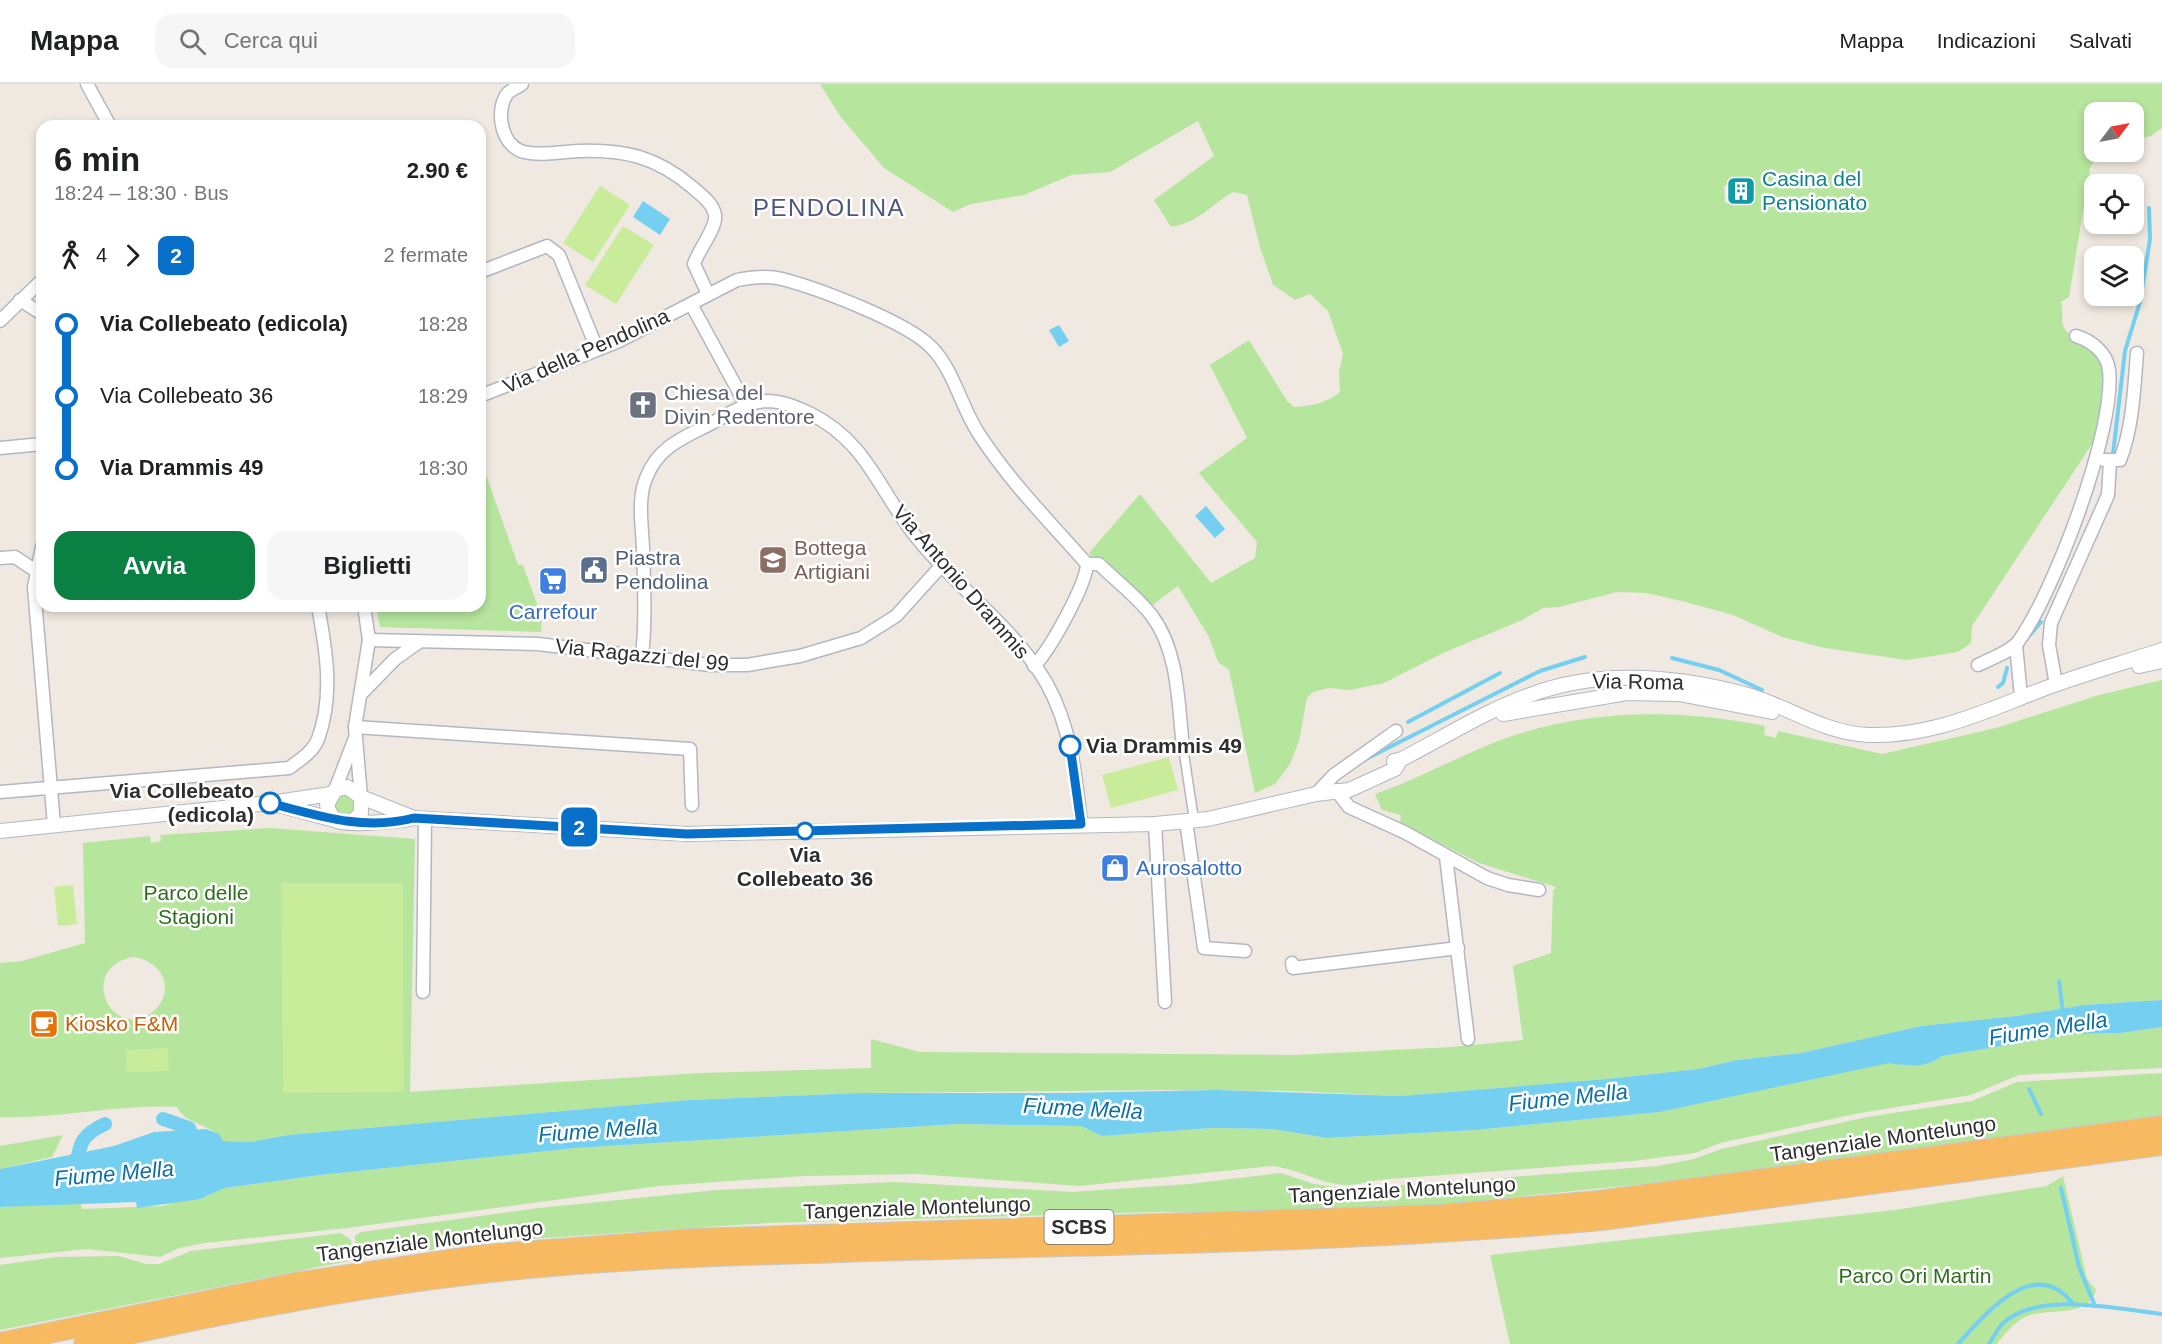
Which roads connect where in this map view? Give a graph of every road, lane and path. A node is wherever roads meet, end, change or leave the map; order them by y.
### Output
1 (87, 84) edge
2 (522, 84) edge
3 (107, 120) edge
4 (486, 270) edge
5 (36, 285) edge
6 (708, 294) junction
7 (20, 300) junction
8 (691, 304) junction
9 (36, 310) edge
10 (0, 321) edge
11 (2076, 336) dead end
12 (597, 349) junction
13 (2137, 353) dead end
14 (486, 394) edge
15 (746, 405) junction
16 (36, 445) edge
17 (0, 448) edge
18 (2096, 459) junction
19 (2110, 461) junction
20 (0, 558) edge
21 (1087, 564) junction
22 (942, 565) junction
23 (36, 571) joint
24 (36, 610) edge
25 (36, 612) edge
26 (319, 612) edge
27 (365, 612) edge
28 (369, 640) junction
29 (418, 642) junction
30 (2016, 645) junction
31 (2162, 650) edge
32 (642, 657) junction
33 (2162, 661) edge
34 (1978, 665) dead end
35 (1034, 666) junction
36 (2078, 677) junction
37 (2056, 684) junction
38 (360, 695) junction
39 (2021, 698) junction
40 (356, 731) junction
41 (1396, 731) dead end
42 (1183, 747) joint
43 (51, 786) junction
44 (1336, 790) junction
45 (0, 792) edge
46 (333, 792) junction
47 (1316, 794) junction
48 (361, 796) junction
49 (270, 803) junction
50 (692, 805) dead end
51 (419, 818) junction
52 (1190, 821) junction
53 (347, 822) junction
54 (1081, 824) junction
55 (1155, 824) junction
56 (54, 825) junction
57 (0, 831) edge
58 (1446, 857) junction
59 (1539, 890) dead end
60 (1458, 948) junction
61 (1245, 951) dead end
62 (1292, 963) dead end
63 (423, 992) dead end
64 (1165, 1002) dead end
65 (1468, 1039) dead end
66 (2162, 1126) edge
67 (2162, 1145) edge
68 (0, 1343) edge
69 (84, 1344) edge

1 - 3 street
2 - 6 street
4 - 12 street
5 - 7 street
6 - 8 street, Via della Pendolina
6 - 21 street, Via della Pendolina
7 - 9 street
7 - 10 street
8 - 12 street, Via della Pendolina
8 - 15 street, Via della Pendolina
11 - 18 street
12 - 14 street, Via della Pendolina
13 - 19 street
15 - 22 street, Via Antonio Drammis
15 - 32 street, Via Antonio Drammis
16 - 17 street
18 - 19 street
18 - 30 street
19 - 37 street
20 - 23 street
21 - 35 street
21 - 42 street, Via della Pendolina
22 - 32 street, Via Ragazzi del 99
22 - 35 street, Via Antonio Drammis
23 - 24 street
25 - 43 street
26 - 43 street
27 - 28 street
28 - 29 street, Via Ragazzi del 99
28 - 38 street
29 - 32 street, Via Ragazzi del 99
29 - 38 street
30 - 34 street
30 - 39 street
31 - 36 street, Via Roma
33 - 36 street, Via Roma
35 - 54 street, Via Antonio Drammis
36 - 37 street, Via Roma
37 - 39 street, Via Roma
38 - 40 street
39 - 44 street, Via Roma
40 - 46 street
40 - 48 street
40 - 50 street
41 - 47 street
42 - 52 street
43 - 45 street
43 - 56 street
44 - 47 street
44 - 58 street
46 - 48 street
46 - 49 street
46 - 53 street
47 - 52 street
48 - 51 street
48 - 53 street
49 - 53 street
49 - 56 street
51 - 53 street
51 - 54 street
51 - 63 street
52 - 55 street
52 - 61 street
54 - 55 street
55 - 64 street
56 - 57 street
58 - 59 street
58 - 60 street
60 - 62 street
60 - 65 street
66 - 68 highway, Tangenziale Montelungo / SCBS
67 - 69 highway, Tangenziale Montelungo / SCBS

